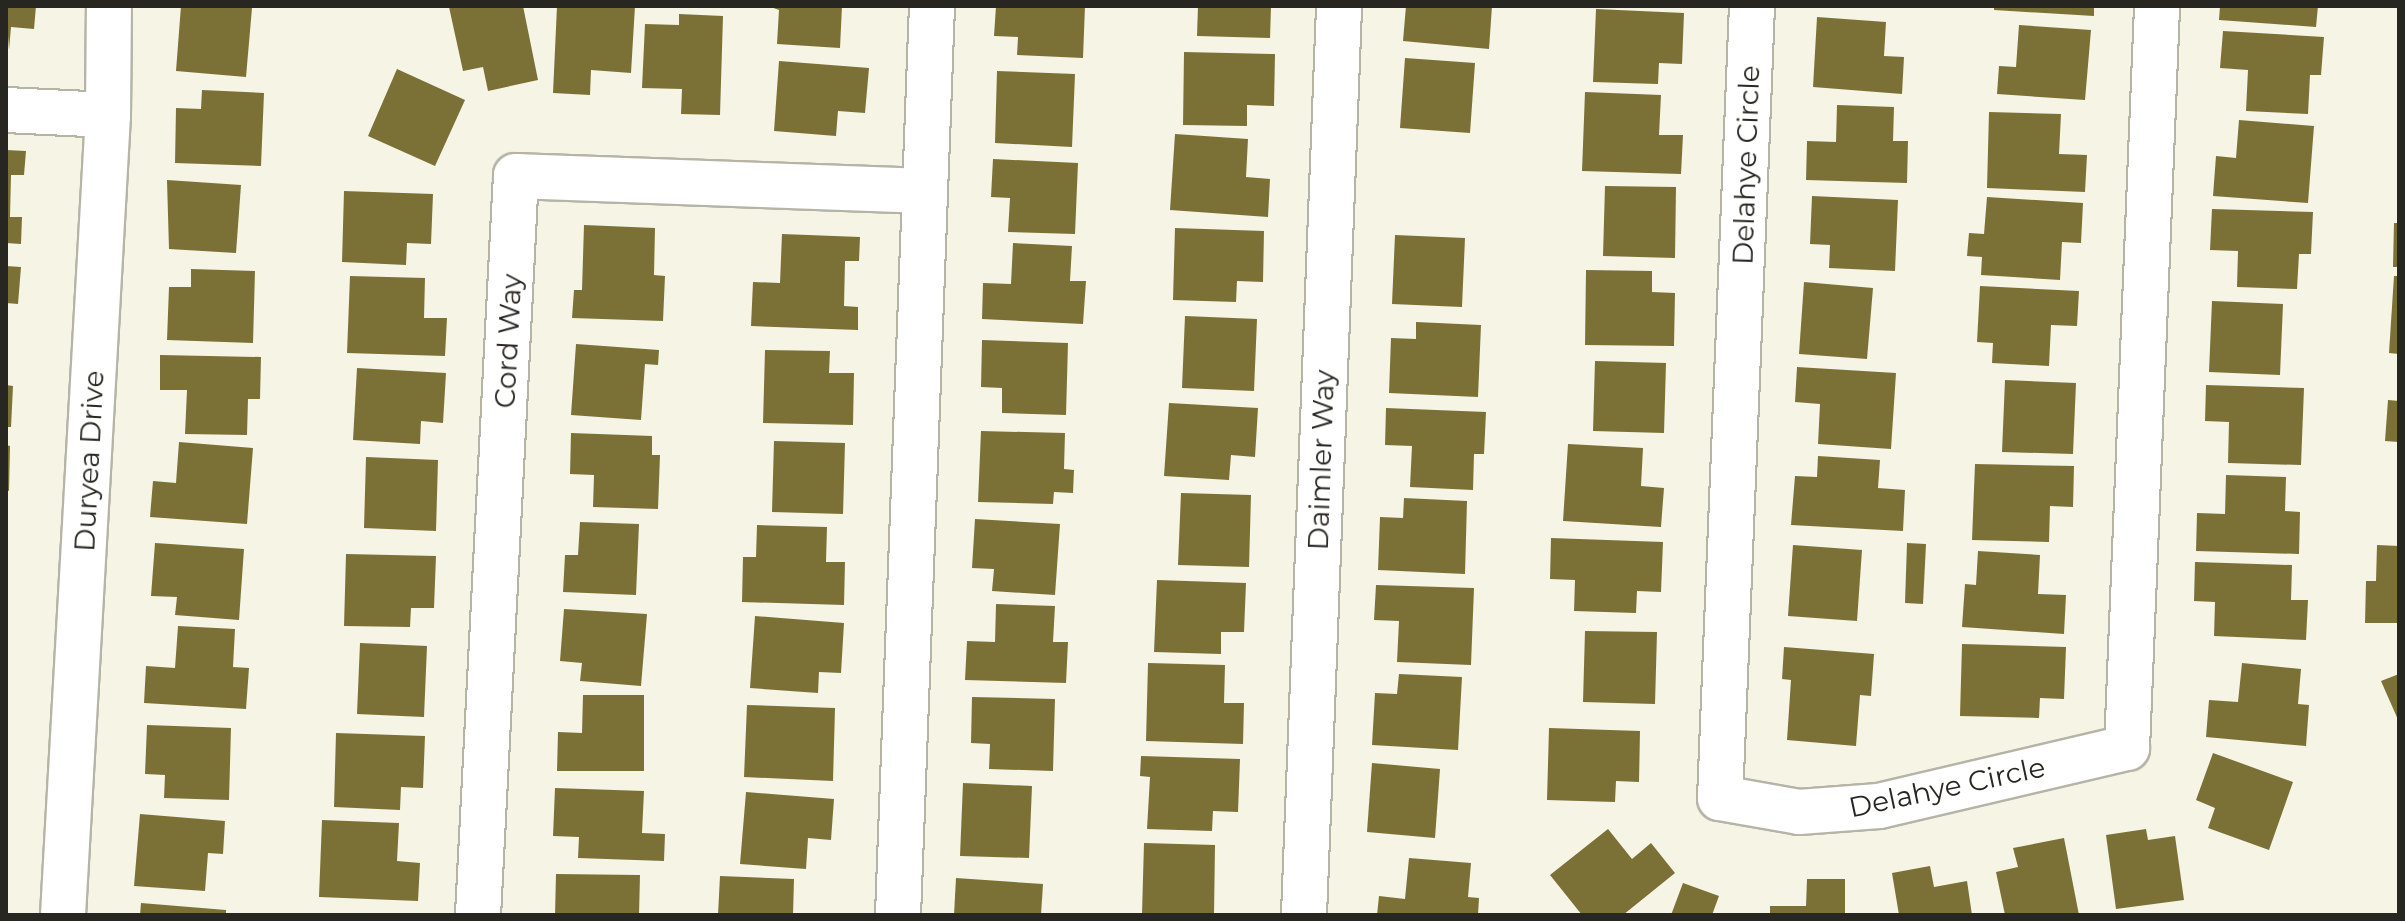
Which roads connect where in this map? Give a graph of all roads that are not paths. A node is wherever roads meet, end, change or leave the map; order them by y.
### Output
1 (109, 6) edge
2 (932, 6) edge
3 (1339, 6) edge
4 (1752, 6) edge
5 (2157, 6) edge
6 (6, 110) edge
7 (108, 115) junction
8 (925, 191) junction
9 (63, 915) edge
10 (478, 915) edge
11 (898, 915) edge
12 (1304, 915) edge

1 - 7 street, Duryea Drive
2 - 8 street
3 - 12 street, Daimler Way
4 - 5 street, Delahye Circle
6 - 7 street
7 - 9 street, Duryea Drive
8 - 10 street, Cord Way
8 - 11 street

